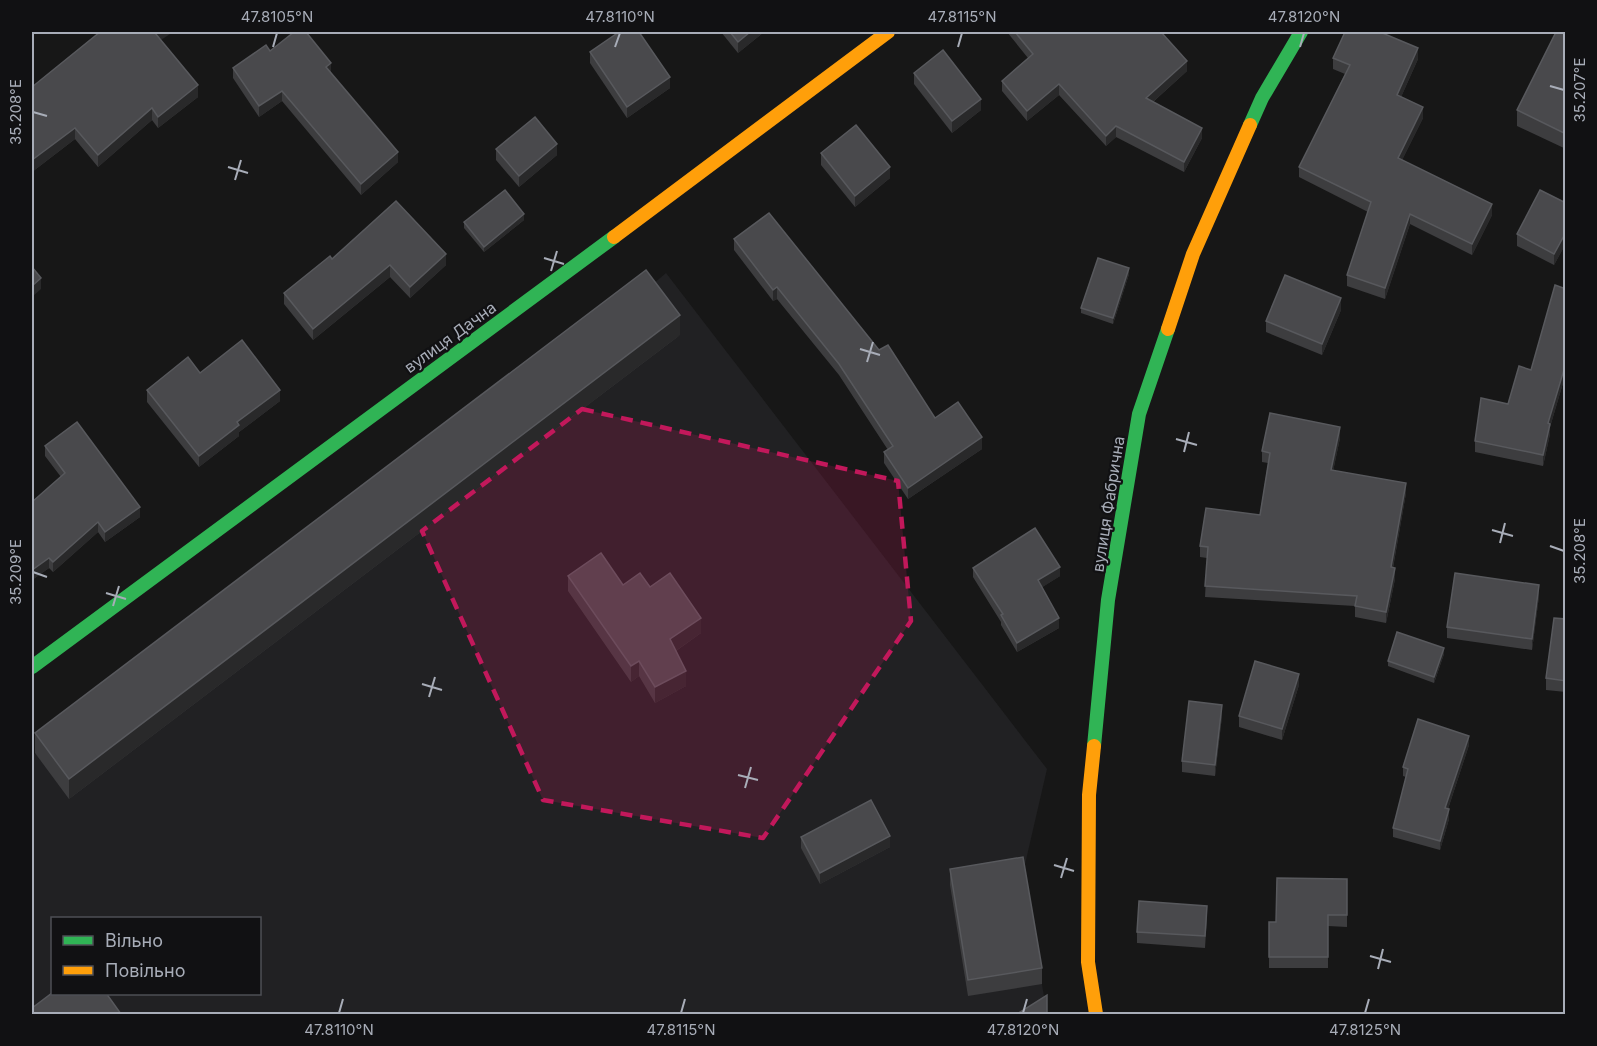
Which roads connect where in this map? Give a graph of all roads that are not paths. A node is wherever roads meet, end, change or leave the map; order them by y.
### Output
1 (888, 32) edge
2 (1301, 32) edge
3 (32, 667) edge
4 (1096, 1014) edge

1 - 3 street, вулиця Дачна
2 - 4 street, вулиця Фабрична

